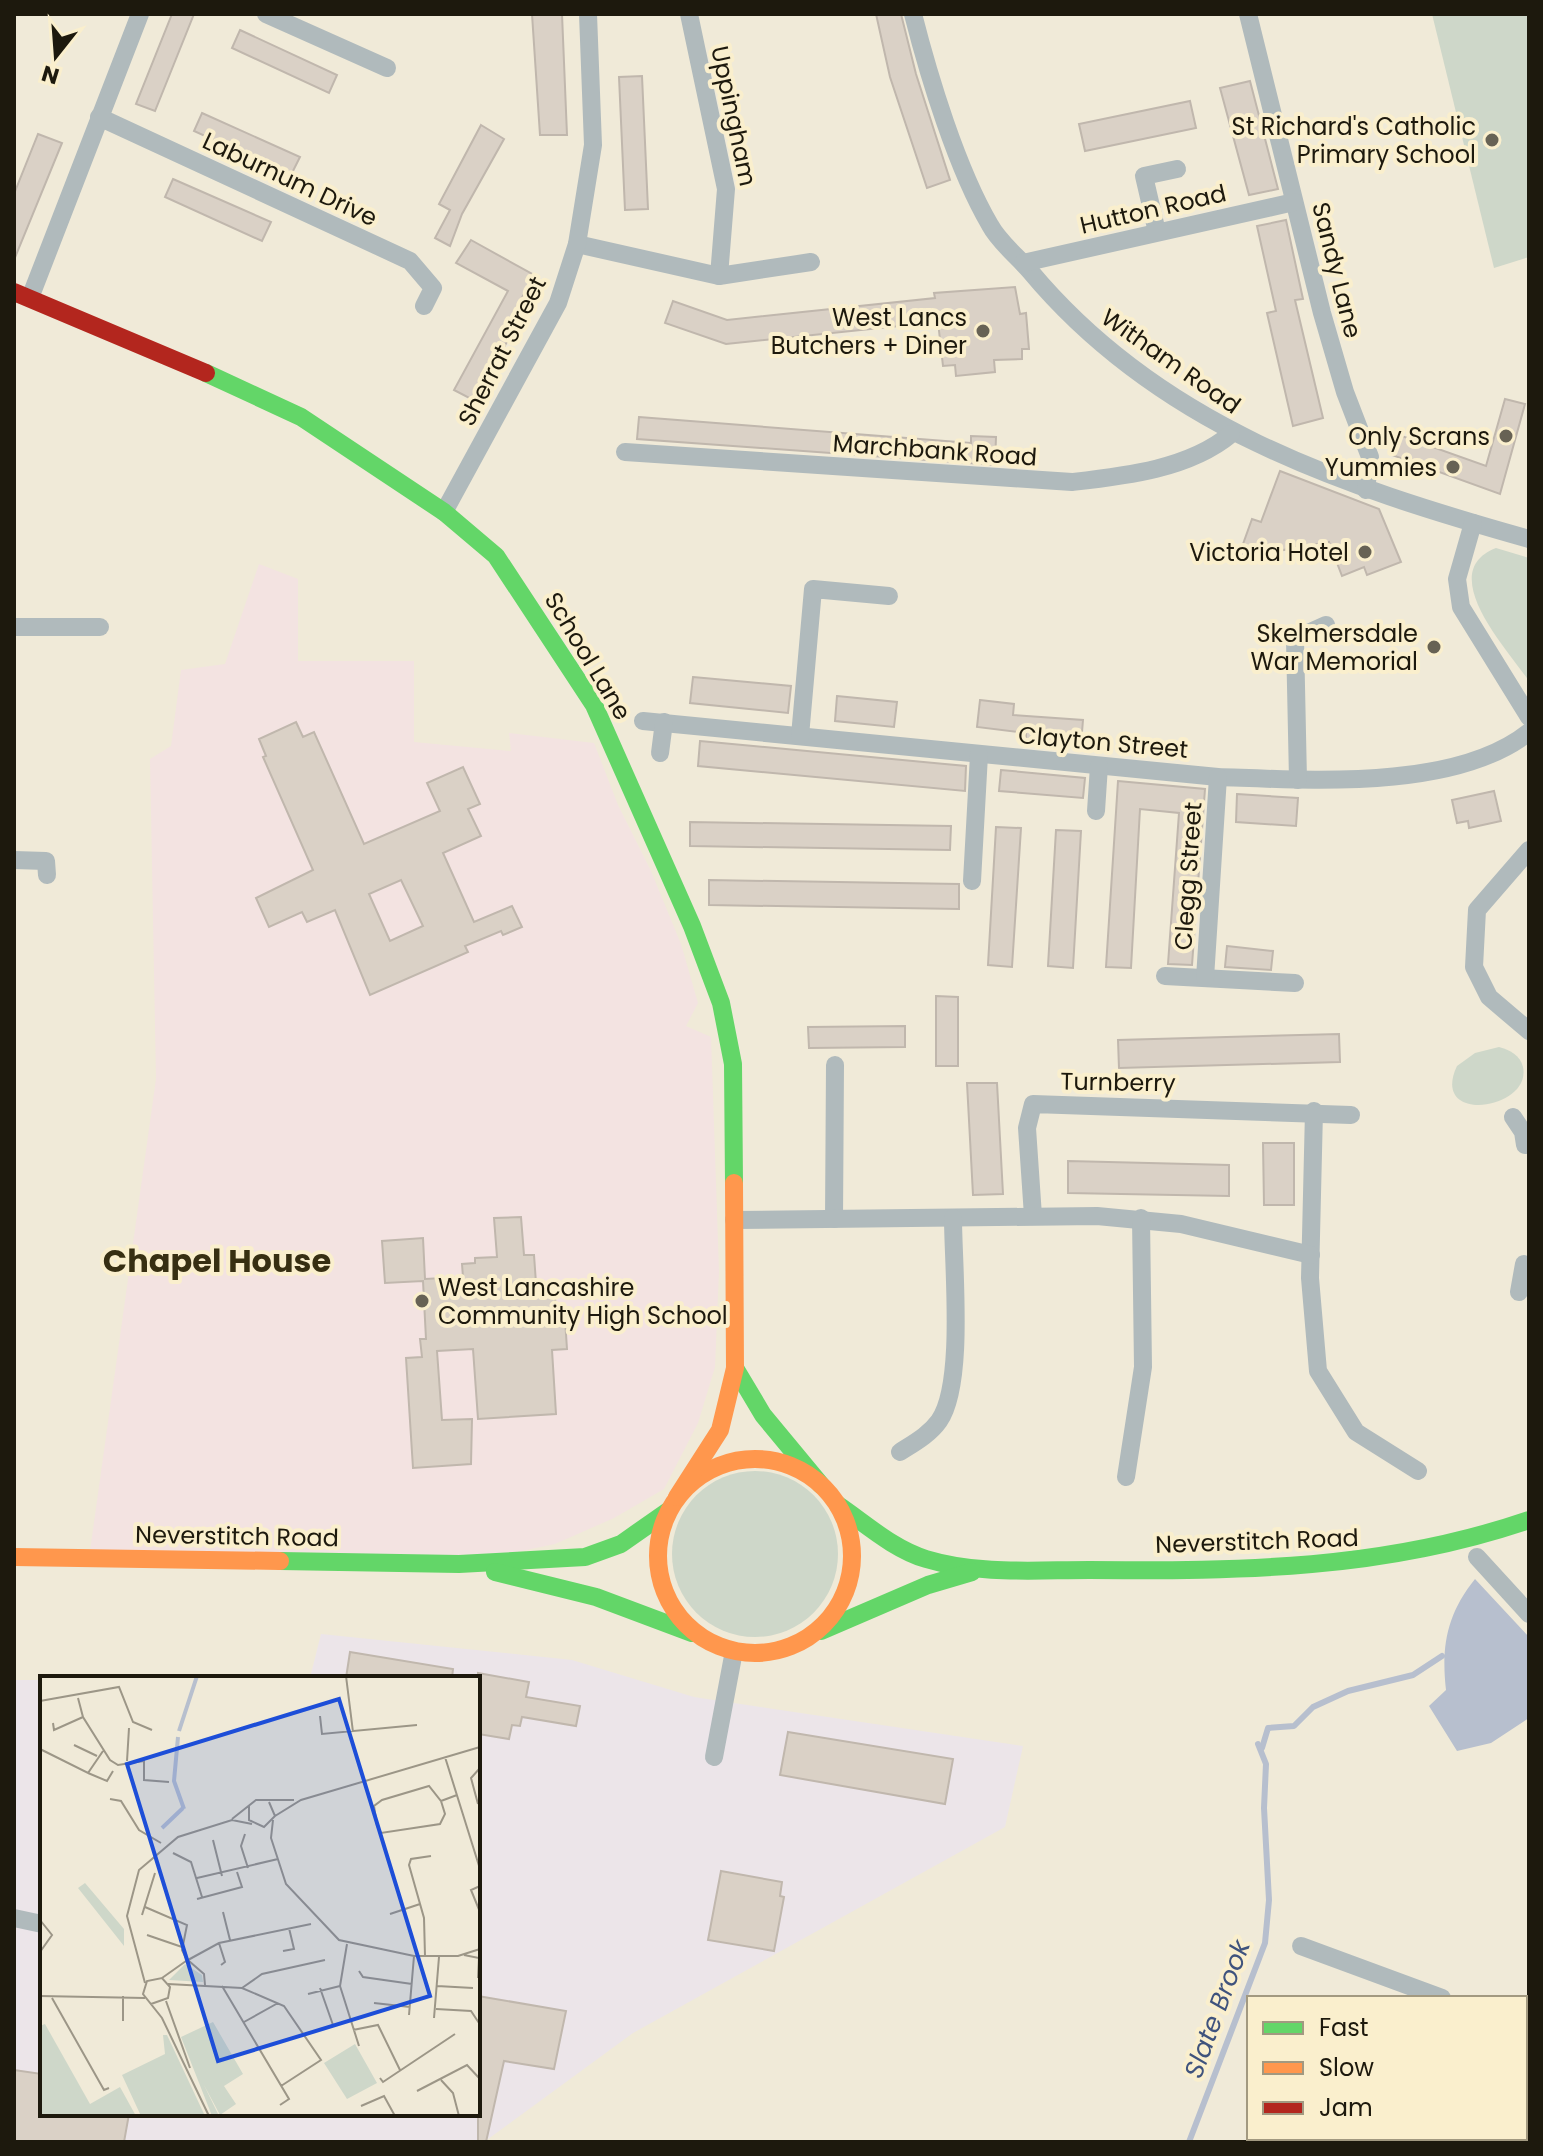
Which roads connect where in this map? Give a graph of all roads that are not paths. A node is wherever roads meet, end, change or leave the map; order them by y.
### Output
1 (140, 14) edge
2 (266, 14) edge
3 (588, 14) edge
4 (689, 14) edge
5 (913, 14) edge
6 (1248, 14) edge
7 (387, 68) dead end
8 (99, 117) junction
9 (1177, 169) dead end
10 (1294, 202) junction
11 (1157, 232) junction
12 (577, 244) junction
13 (811, 262) dead end
14 (1023, 263) junction
15 (719, 276) junction
16 (22, 295) edge
17 (424, 306) dead end
18 (1231, 434) junction
19 (625, 452) dead end
20 (1366, 490) junction
21 (444, 512) junction
22 (1473, 523) junction
23 (1529, 539) edge
24 (889, 596) dead end
25 (1326, 625) dead end
26 (14, 627) edge
27 (100, 627) dead end
28 (1529, 717) edge
29 (643, 721) dead end
30 (664, 722) junction
31 (1529, 732) edge
32 (800, 736) junction
33 (660, 753) dead end
34 (979, 755) junction
35 (1099, 766) junction
36 (1218, 777) junction
37 (1298, 780) junction
38 (1096, 811) dead end
39 (1529, 850) edge
40 (14, 860) edge
41 (47, 875) dead end
42 (972, 881) dead end
43 (1165, 976) dead end
44 (1205, 978) junction
45 (1295, 983) dead end
46 (1529, 1031) edge
47 (835, 1065) dead end
48 (1314, 1111) junction
49 (1351, 1115) dead end
50 (1033, 1216) junction
51 (953, 1218) junction
52 (1141, 1218) junction
53 (834, 1219) junction
54 (734, 1220) junction
55 (1311, 1255) junction
56 (1524, 1264) dead end
57 (1524, 1288) edge
58 (735, 1368) junction
59 (900, 1452) dead end
60 (1418, 1471) dead end
61 (1126, 1477) dead end
62 (821, 1485) junction
63 (673, 1504) junction
64 (838, 1505) junction
65 (1529, 1520) edge
66 (14, 1557) edge
67 (1477, 1557) dead end
68 (459, 1564) junction
69 (981, 1569) junction
70 (1529, 1614) edge
71 (698, 1635) junction
72 (811, 1636) junction
73 (734, 1651) junction
74 (714, 1757) dead end
75 (14, 1918) edge
76 (40, 1924) edge
77 (1301, 1946) dead end
78 (1437, 1996) edge

1 - 8 street
2 - 7 street
3 - 12 street, Sherrat Street
4 - 15 street, Uppingham
5 - 14 street, Witham Road
6 - 10 street, Sandy Lane
8 - 16 street
8 - 17 street, Laburnum Drive
9 - 11 street
10 - 11 street, Hutton Road
10 - 20 street, Sandy Lane
11 - 14 street, Hutton Road
12 - 15 street
12 - 21 street, Sherrat Street
13 - 15 street
14 - 18 street, Witham Road
16 - 21 main road, School Lane
18 - 19 street, Marchbank Road
18 - 20 street, Witham Road
20 - 22 street, Witham Road
21 - 54 main road, School Lane
22 - 23 street, Witham Road
22 - 28 street
24 - 32 street
25 - 37 street
26 - 27 street
29 - 30 street, Clayton Street
30 - 32 street, Clayton Street
30 - 33 street
31 - 37 street, Clayton Street
32 - 34 street, Clayton Street
34 - 35 street, Clayton Street
34 - 42 street
35 - 36 street, Clayton Street
35 - 38 street
36 - 37 street, Clayton Street
36 - 44 street, Clegg Street
39 - 46 street
40 - 41 street
43 - 44 street
44 - 45 street
47 - 53 street
48 - 49 street, Turnberry
48 - 50 street, Turnberry
48 - 55 street
50 - 51 street
50 - 52 street
51 - 53 street
51 - 59 street
52 - 55 street
52 - 61 street
53 - 54 street
54 - 58 main road, School Lane
55 - 60 street
56 - 57 street
58 - 62 main road, School Lane
58 - 63 main road, School Lane
62 - 63 main road
62 - 64 main road
63 - 68 main road, Neverstitch Road
63 - 71 main road
64 - 69 main road, Neverstitch Road
64 - 72 main road
65 - 69 main road, Neverstitch Road
66 - 68 main road, Neverstitch Road
67 - 70 street
68 - 71 main road, Neverstitch Road
69 - 72 main road, Neverstitch Road
71 - 73 main road
72 - 73 main road
73 - 74 street
75 - 76 street
77 - 78 street

